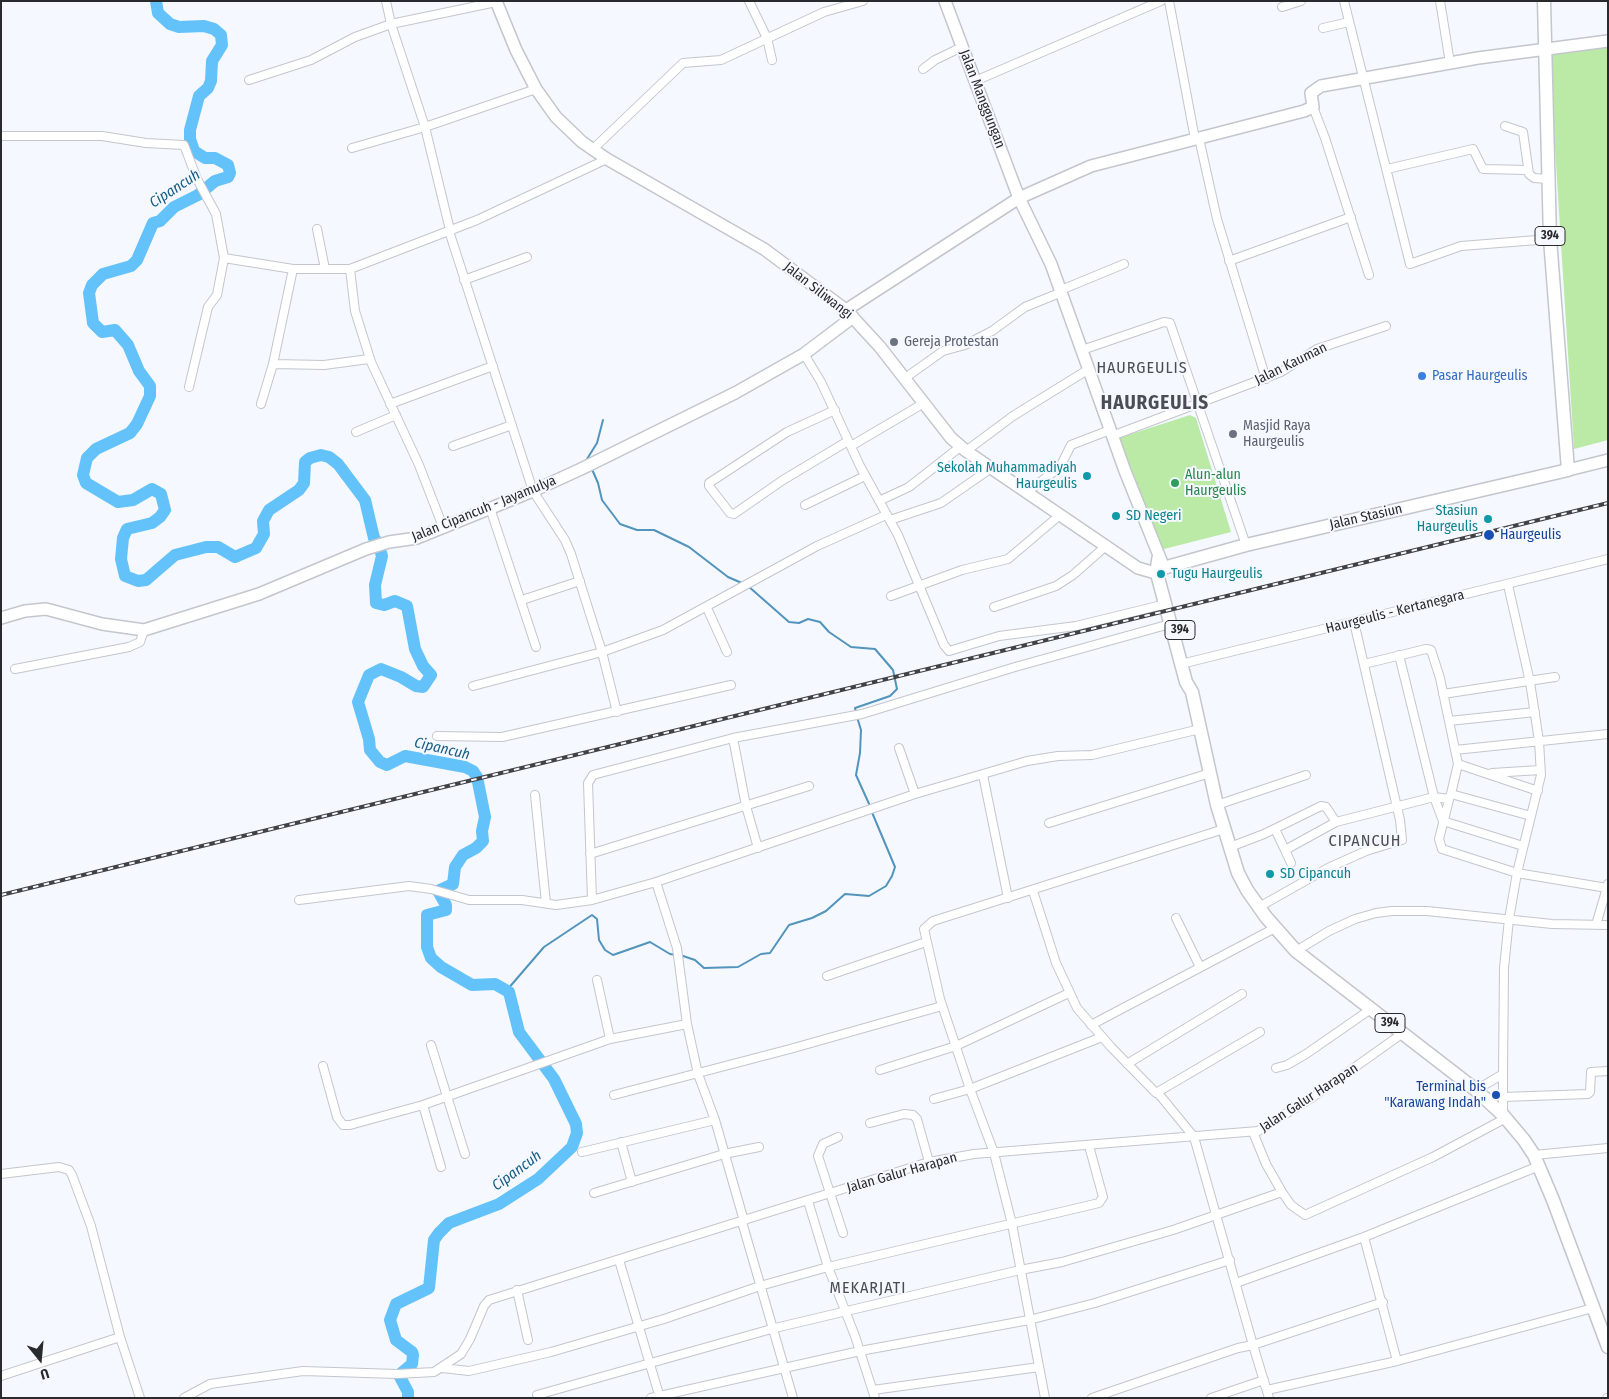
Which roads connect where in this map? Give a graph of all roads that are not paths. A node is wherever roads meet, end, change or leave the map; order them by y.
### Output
1 (386, 1) edge
2 (749, 1) edge
3 (863, 1) edge
4 (945, 1) edge
5 (1161, 1) edge
6 (1169, 1) edge
7 (1300, 1) edge
8 (1344, 1) edge
9 (1440, 1) edge
10 (1539, 1) edge
11 (1544, 1) edge
12 (496, 2) edge
13 (1282, 7) dead end
14 (1545, 15) junction
15 (1349, 22) junction
16 (390, 24) junction
17 (1323, 28) dead end
18 (767, 38) junction
19 (1608, 41) edge
20 (962, 48) junction
21 (1545, 48) junction
22 (772, 60) dead end
23 (1450, 62) junction
24 (923, 69) dead end
25 (1362, 78) junction
26 (249, 80) dead end
27 (976, 81) junction
28 (536, 89) junction
29 (1313, 107) junction
30 (1505, 126) dead end
31 (425, 127) junction
32 (1, 136) edge
33 (1197, 138) junction
34 (352, 148) dead end
35 (592, 150) junction
36 (607, 159) junction
37 (1387, 169) junction
38 (1528, 170) junction
39 (1547, 180) junction
40 (1019, 198) junction
41 (1351, 217) junction
42 (316, 228) dead end
43 (449, 231) junction
44 (1550, 239) junction
45 (527, 257) dead end
46 (224, 258) junction
47 (1229, 261) junction
48 (1124, 264) dead end
49 (325, 268) junction
50 (293, 269) junction
51 (350, 269) junction
52 (1369, 275) dead end
53 (464, 280) junction
54 (1061, 291) junction
55 (849, 314) junction
56 (1386, 326) dead end
57 (1082, 350) junction
58 (804, 354) junction
59 (370, 359) junction
60 (273, 364) junction
61 (493, 366) junction
62 (1089, 369) junction
63 (905, 378) junction
64 (1266, 378) junction
65 (189, 387) dead end
66 (924, 403) junction
67 (261, 404) dead end
68 (390, 404) junction
69 (1197, 406) junction
70 (835, 410) junction
71 (396, 415) junction
72 (512, 424) junction
73 (356, 432) dead end
74 (1111, 433) junction
75 (849, 443) junction
76 (453, 446) dead end
77 (963, 449) junction
78 (1608, 460) edge
79 (990, 469) junction
80 (1568, 470) junction
81 (865, 476) junction
82 (533, 491) junction
83 (1027, 492) junction
84 (879, 501) junction
85 (806, 504) dead end
86 (490, 508) junction
87 (1060, 515) junction
88 (888, 517) junction
89 (443, 527) junction
90 (1106, 545) junction
91 (1246, 545) junction
92 (1608, 559) edge
93 (1160, 565) junction
94 (580, 581) junction
95 (920, 584) junction
96 (1508, 585) junction
97 (891, 596) dead end
98 (522, 600) junction
99 (1166, 604) junction
100 (707, 608) junction
101 (994, 608) dead end
102 (1, 618) edge
103 (1354, 622) junction
104 (1170, 624) junction
105 (144, 630) junction
106 (536, 647) dead end
107 (602, 652) junction
108 (727, 652) dead end
109 (1399, 655) junction
110 (1185, 663) junction
111 (1364, 664) junction
112 (15, 669) dead end
113 (1555, 677) dead end
114 (1530, 682) junction
115 (731, 685) dead end
116 (473, 686) dead end
117 (1443, 694) junction
118 (617, 712) junction
119 (1535, 712) junction
120 (1449, 722) junction
121 (1200, 729) junction
122 (1608, 734) edge
123 (437, 736) dead end
124 (733, 738) junction
125 (1538, 741) junction
126 (899, 748) dead end
127 (1455, 750) junction
128 (1458, 764) junction
129 (1540, 770) junction
130 (1210, 773) junction
131 (1489, 773) junction
132 (983, 775) junction
133 (1306, 775) dead end
134 (808, 786) dead end
135 (1538, 791) junction
136 (535, 794) dead end
137 (915, 794) junction
138 (1450, 796) junction
139 (1434, 797) junction
140 (746, 806) junction
141 (1217, 806) junction
142 (1397, 807) junction
143 (1531, 816) junction
144 (1443, 821) junction
145 (1049, 822) dead end
146 (1336, 822) junction
147 (1224, 829) junction
148 (1274, 829) junction
149 (1523, 846) junction
150 (1230, 847) junction
151 (758, 848) junction
152 (1285, 850) junction
153 (590, 854) junction
154 (1291, 863) dead end
155 (1516, 873) junction
156 (656, 882) junction
157 (1607, 886) edge
158 (1032, 891) junction
159 (1008, 898) junction
160 (298, 900) dead end
161 (592, 900) junction
162 (546, 903) junction
163 (1605, 903) edge
164 (1259, 907) junction
165 (1176, 918) dead end
166 (1509, 919) junction
167 (1596, 925) junction
168 (1608, 925) edge
169 (1276, 928) junction
170 (926, 942) junction
171 (1296, 951) junction
172 (1200, 968) junction
173 (827, 976) dead end
174 (597, 980) dead end
175 (1069, 994) junction
176 (1242, 994) dead end
177 (942, 1006) junction
178 (1371, 1009) junction
179 (686, 1024) junction
180 (1091, 1025) junction
181 (1260, 1032) dead end
182 (1403, 1034) junction
183 (1102, 1037) junction
184 (610, 1038) junction
185 (431, 1045) dead end
186 (956, 1046) junction
187 (1127, 1064) junction
188 (322, 1066) dead end
189 (1276, 1068) dead end
190 (880, 1070) dead end
191 (1608, 1071) edge
192 (698, 1074) junction
193 (1503, 1074) junction
194 (970, 1089) junction
195 (1476, 1090) junction
196 (1158, 1093) junction
197 (614, 1095) dead end
198 (447, 1097) junction
199 (1503, 1097) junction
200 (934, 1099) dead end
201 (424, 1105) junction
202 (1504, 1116) junction
203 (716, 1120) junction
204 (870, 1123) dead end
205 (1253, 1132) junction
206 (838, 1137) dead end
207 (1194, 1137) junction
208 (622, 1142) junction
209 (1090, 1146) junction
210 (759, 1148) dead end
211 (1608, 1148) edge
212 (582, 1152) dead end
213 (994, 1153) junction
214 (465, 1154) dead end
215 (724, 1154) junction
216 (1536, 1160) junction
217 (929, 1162) junction
218 (441, 1166) dead end
219 (1, 1174) edge
220 (632, 1182) junction
221 (1282, 1192) junction
222 (594, 1193) dead end
223 (830, 1194) junction
224 (808, 1201) junction
225 (1218, 1214) junction
226 (743, 1222) junction
227 (1012, 1224) junction
228 (843, 1232) dead end
229 (1364, 1237) junction
230 (619, 1260) junction
231 (1230, 1260) junction
232 (828, 1267) junction
233 (1020, 1270) junction
234 (1236, 1283) junction
235 (760, 1286) junction
236 (517, 1290) junction
237 (1383, 1302) junction
238 (1593, 1308) junction
239 (846, 1312) junction
240 (1029, 1320) junction
241 (638, 1326) junction
242 (773, 1329) junction
243 (120, 1337) junction
244 (528, 1340) dead end
245 (1253, 1345) junction
246 (1608, 1347) edge
247 (860, 1351) junction
248 (1398, 1361) junction
249 (649, 1363) junction
250 (1039, 1367) junction
251 (442, 1368) junction
252 (785, 1369) junction
253 (1, 1376) edge
254 (1264, 1380) junction
255 (874, 1394) edge
256 (1268, 1394) edge
257 (537, 1396) dead end
258 (657, 1397) edge
259 (140, 1398) edge
260 (184, 1398) edge
261 (793, 1398) edge
262 (1045, 1398) edge
263 (1092, 1398) edge
264 (1212, 1398) edge

1 - 16 street
2 - 18 street
3 - 18 street
4 - 20 street, Jalan Manggungan
5 - 27 street
6 - 33 street
7 - 13 street
8 - 15 street
9 - 23 street
10 - 14 street
11 - 14 main road, 394
12 - 16 street
12 - 28 street, Jalan Siliwangi
14 - 21 main road, 394
15 - 17 street
15 - 25 street
16 - 26 street
16 - 31 street
18 - 22 street
18 - 35 street
19 - 21 street
20 - 24 street
20 - 27 street, Jalan Manggungan
21 - 23 street
21 - 39 main road, 394
23 - 25 street
25 - 29 street
25 - 37 street
27 - 40 street, Jalan Manggungan
28 - 31 street
28 - 35 street, Jalan Siliwangi
29 - 33 street, Jalan Cipancuh - Jayamulya
29 - 41 street
30 - 38 street
31 - 34 street
31 - 43 street
32 - 46 street
33 - 40 street, Jalan Cipancuh - Jayamulya
33 - 47 street
35 - 36 street, Jalan Siliwangi
36 - 43 street
36 - 55 street, Jalan Siliwangi
37 - 38 street
37 - 44 street
38 - 39 street
39 - 44 main road, 394
40 - 54 street, Jalan Manggungan
40 - 55 street, Jalan Cipancuh - Jayamulya
41 - 47 street
41 - 52 street
42 - 49 street
43 - 51 street
43 - 53 street
44 - 80 main road, 394
45 - 53 street
46 - 50 street
46 - 65 street
47 - 64 street
48 - 54 street
49 - 50 street
49 - 51 street
50 - 60 street
51 - 59 street
53 - 61 street
54 - 57 street, Jalan Manggungan
54 - 63 street
55 - 58 street, Jalan Cipancuh - Jayamulya
55 - 63 street, Jalan Siliwangi
56 - 64 street, Jalan Kauman
57 - 62 street, Jalan Manggungan
57 - 69 street
58 - 70 street
58 - 82 street, Jalan Cipancuh - Jayamulya
59 - 60 street
59 - 68 street
60 - 67 street
61 - 68 street
61 - 72 street
62 - 74 street, Jalan Manggungan
62 - 77 street
63 - 66 street, Jalan Siliwangi
64 - 69 street, Jalan Kauman
66 - 75 street
66 - 77 street, Jalan Siliwangi
68 - 71 street
69 - 74 street, Jalan Kauman
69 - 91 street
70 - 75 street
70 - 75 street
71 - 73 street
71 - 89 street
72 - 76 street
72 - 82 street
74 - 83 street, Jalan Kauman
74 - 93 street, Jalan Manggungan
75 - 81 street
77 - 79 street, Jalan Siliwangi
77 - 84 street
78 - 80 street
79 - 83 street, Jalan Siliwangi
79 - 88 street
80 - 91 main road, Jalan Stasiun
81 - 84 street
81 - 85 street
82 - 86 street, Jalan Cipancuh - Jayamulya
82 - 94 street
83 - 87 street, Jalan Siliwangi
84 - 88 street
86 - 89 street, Jalan Cipancuh - Jayamulya
86 - 98 street
87 - 90 street, Jalan Siliwangi
87 - 95 street
88 - 95 street
88 - 100 street
89 - 105 street, Jalan Cipancuh - Jayamulya
90 - 93 street, Jalan Siliwangi
90 - 101 street
91 - 93 main road, Jalan Stasiun
92 - 96 street, Haurgeulis - Kertanegara
93 - 99 main road, 394
93 - 110 main road, 394
94 - 98 street
94 - 107 street
95 - 97 street
95 - 99 street
96 - 103 street, Haurgeulis - Kertanegara
96 - 114 street
98 - 106 street
99 - 104 main road, 394
100 - 107 street
100 - 108 street
102 - 105 street, Jalan Cipancuh - Jayamulya
103 - 110 street, Haurgeulis - Kertanegara
103 - 111 street
104 - 110 main road, 394
104 - 124 street
105 - 112 street
107 - 116 street
107 - 118 street
109 - 111 street
109 - 117 street
109 - 139 street
110 - 121 main road, 394
111 - 142 street
113 - 114 street
114 - 117 street
114 - 119 street
115 - 118 street
117 - 120 street
118 - 123 street
119 - 120 street
119 - 125 street
120 - 127 street
121 - 130 main road, 394
121 - 132 street
122 - 125 street
124 - 140 street
124 - 153 street
125 - 127 street
125 - 129 street
126 - 137 street
127 - 128 street
128 - 131 street
128 - 138 street
129 - 131 street
129 - 135 street
130 - 141 main road, 394
130 - 145 street
131 - 135 street
132 - 137 street
132 - 159 street
133 - 141 street
134 - 140 street
135 - 143 street
136 - 162 street
137 - 151 street
138 - 139 street
138 - 143 street
138 - 144 street
139 - 142 street
139 - 144 street
140 - 151 street
140 - 153 street
141 - 147 main road, 394
142 - 146 street
142 - 164 street
143 - 149 street
144 - 149 street
144 - 155 street
146 - 148 street
146 - 152 street
147 - 150 main road, 394
147 - 158 street
148 - 150 street
148 - 152 street
149 - 155 street
150 - 164 main road, 394
151 - 156 street
152 - 154 street
153 - 161 street
155 - 157 street
155 - 166 street
156 - 161 street
156 - 179 street
157 - 163 street
158 - 159 street
158 - 175 street
159 - 170 street
160 - 162 street
161 - 162 street
163 - 167 street
164 - 169 main road, 394
165 - 172 street
166 - 167 street
166 - 171 street
166 - 193 street
167 - 168 street
169 - 171 main road, 394
169 - 172 street
170 - 173 street
170 - 177 street
171 - 178 main road, 394
172 - 180 street
174 - 184 street
175 - 180 street
175 - 186 street
176 - 187 street
177 - 186 street
177 - 192 street
178 - 182 main road, 394
178 - 189 street
179 - 184 street
179 - 192 street
180 - 183 street
181 - 196 street
182 - 195 main road, 394
182 - 205 street, Jalan Galur Harapan
183 - 187 street
183 - 194 street
184 - 198 street
185 - 198 street
186 - 190 street
186 - 194 street
187 - 196 street
188 - 201 street
191 - 199 street
192 - 197 street
192 - 203 street
193 - 195 street
193 - 199 street
194 - 200 street
194 - 213 street
195 - 202 main road, 394
196 - 207 street
198 - 201 street
198 - 214 street
199 - 202 street
201 - 218 street
202 - 216 main road, 394
202 - 221 street
203 - 208 street
203 - 215 street
204 - 217 street
205 - 207 street, Jalan Galur Harapan
205 - 221 street
206 - 223 street
207 - 209 street, Jalan Galur Harapan
207 - 225 street
208 - 212 street
208 - 220 street
209 - 213 street, Jalan Galur Harapan
209 - 227 street
210 - 215 street
211 - 216 street
213 - 217 street, Jalan Galur Harapan
213 - 227 street
215 - 220 street
215 - 226 street
216 - 229 street
216 - 238 main road, 394
217 - 223 street, Jalan Galur Harapan
219 - 243 street
220 - 222 street
221 - 225 street
223 - 224 street, Jalan Galur Harapan
223 - 228 street
224 - 226 street, Jalan Galur Harapan
224 - 232 street
225 - 231 street
225 - 233 street
226 - 230 street, Jalan Galur Harapan
226 - 235 street
227 - 232 street
227 - 233 street
229 - 234 street
229 - 237 street
230 - 236 street, Jalan Galur Harapan
230 - 241 street
231 - 234 street
231 - 240 street
232 - 235 street
232 - 239 street
233 - 239 street
233 - 240 street
234 - 245 street
235 - 241 street
235 - 242 street
236 - 244 street
236 - 251 street, Jalan Galur Harapan
237 - 245 street
237 - 248 street
238 - 246 main road, 394
238 - 248 street
239 - 242 street
239 - 247 street
240 - 247 street
240 - 250 street
241 - 249 street
241 - 251 street
242 - 249 street
242 - 252 street
243 - 253 street
243 - 259 street
245 - 254 street
245 - 263 street
247 - 252 street
247 - 255 street
248 - 256 street
249 - 257 street
249 - 258 street
250 - 255 street
250 - 262 street
251 - 260 street, Jalan Galur Harapan
252 - 258 street
252 - 261 street
254 - 256 street
254 - 264 street

